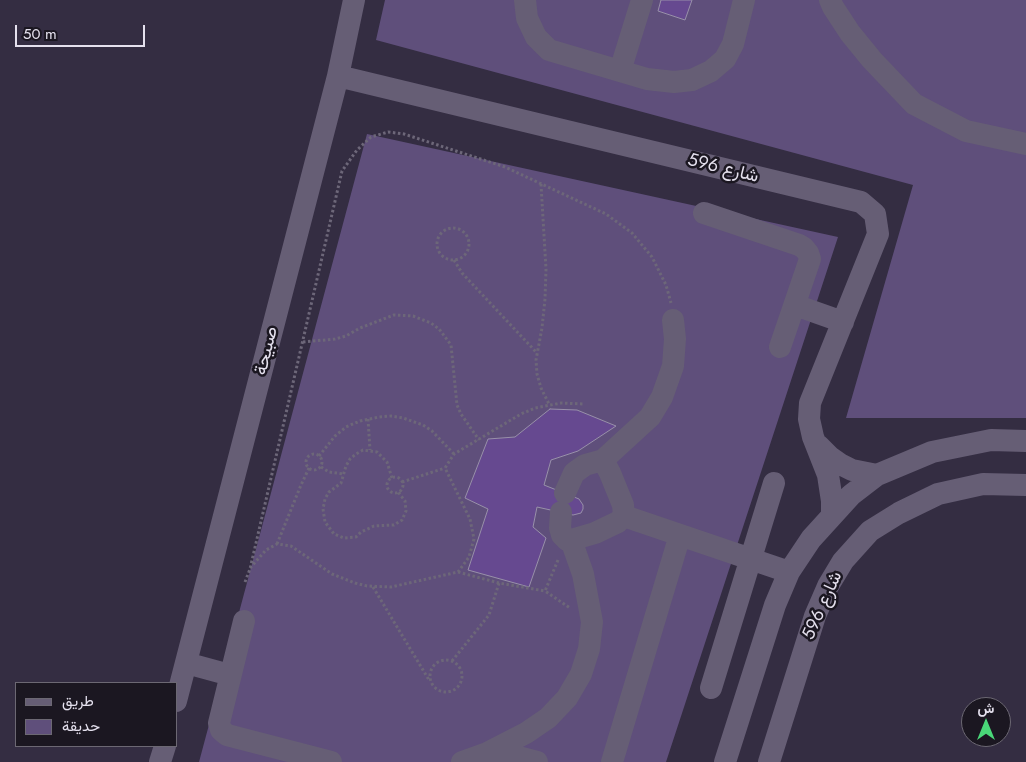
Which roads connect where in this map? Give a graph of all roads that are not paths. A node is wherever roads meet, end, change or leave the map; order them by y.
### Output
1 (354, 0) edge
2 (525, 0) edge
3 (642, 0) edge
4 (744, 0) edge
5 (830, 0) edge
6 (620, 71) junction
7 (338, 76) junction
8 (1026, 144) edge
9 (704, 213) dead end
10 (795, 305) junction
11 (674, 320) road end
12 (843, 322) junction
13 (780, 347) dead end
14 (813, 437) junction
15 (1026, 441) edge
16 (603, 460) junction
17 (877, 475) junction
18 (774, 483) dead end
19 (1026, 485) edge
20 (832, 515) junction
21 (624, 516) junction
22 (680, 535) junction
23 (569, 540) junction
24 (750, 559) junction
25 (789, 572) junction
26 (244, 621) dead end
27 (186, 663) junction
28 (230, 675) junction
29 (710, 688) dead end
30 (178, 693) edge
31 (526, 733) junction
32 (164, 747) edge
33 (487, 753) junction
34 (533, 761) edge
35 (160, 762) edge
36 (331, 762) edge
37 (462, 762) edge
38 (612, 762) edge
39 (726, 762) edge
40 (769, 762) edge

1 - 7 street, صبيحة
2 - 6 street
3 - 6 street
4 - 6 street
5 - 8 street
7 - 12 street, شارع 596
7 - 27 street, صبيحة
9 - 10 street
10 - 12 street
10 - 13 street
11 - 16 street
12 - 14 street, شارع 596
14 - 17 street
14 - 20 street, شارع 596
15 - 17 street
16 - 21 street
16 - 23 street
17 - 20 street
18 - 24 street
19 - 40 street, شارع 596
20 - 25 street
21 - 22 street
21 - 23 street
22 - 24 street
22 - 38 street
23 - 31 street
24 - 25 street
24 - 29 street
25 - 39 street
26 - 28 street
27 - 28 street
27 - 30 street, صبيحة
28 - 36 street
31 - 33 street
31 - 34 street
32 - 35 street
33 - 34 street
33 - 37 street

